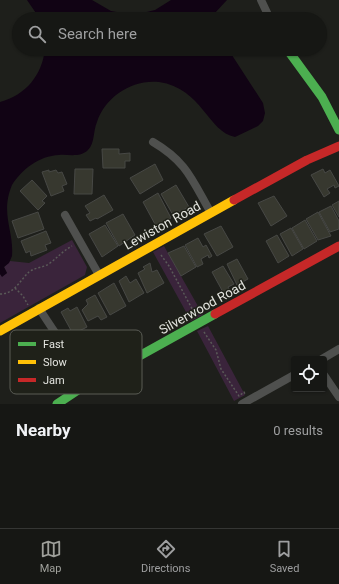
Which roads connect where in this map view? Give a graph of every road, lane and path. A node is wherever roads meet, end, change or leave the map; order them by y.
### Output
1 (261, 0) edge
2 (267, 12) edge
3 (292, 56) edge
4 (339, 130) edge
5 (153, 142) dead end
6 (339, 146) edge
7 (211, 212) junction
8 (65, 215) dead end
9 (72, 246) dead end
10 (339, 246) edge
11 (99, 275) junction
12 (15, 288) junction
13 (0, 294) edge
14 (39, 308) junction
15 (53, 330) edge
16 (0, 331) edge
17 (339, 349) edge
18 (142, 354) edge
19 (327, 356) edge
20 (291, 377) edge
21 (327, 379) edge
22 (72, 394) edge
23 (339, 397) edge
24 (57, 404) edge
25 (242, 404) edge

1 - 2 street
3 - 4 street
5 - 7 street
6 - 7 street, Lewiston Road
7 - 11 street, Lewiston Road
8 - 11 street
9 - 12 path
10 - 18 street, Silverwood Road
11 - 14 street, Lewiston Road
12 - 13 path
12 - 14 path
14 - 15 street
14 - 16 street, Lewiston Road
17 - 19 street
20 - 25 street
21 - 23 street
22 - 24 street, Silverwood Road

